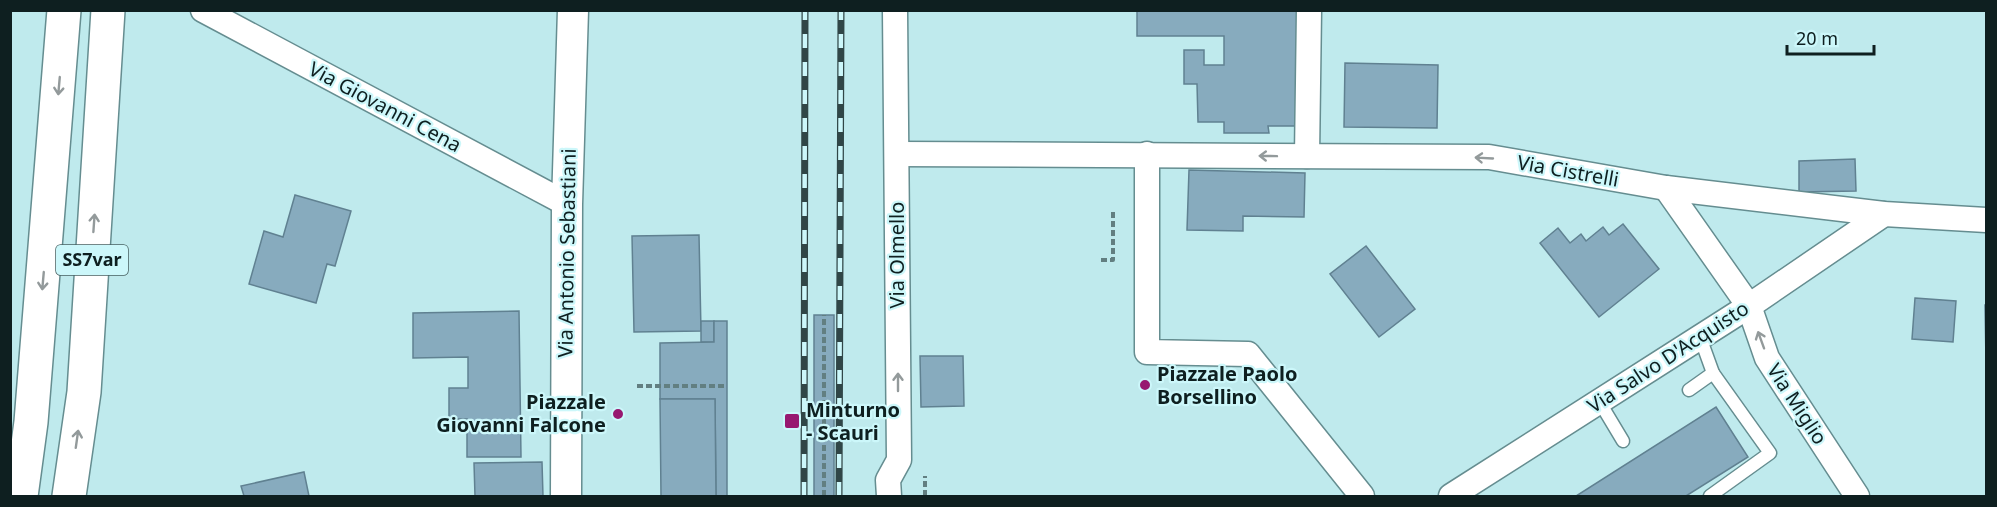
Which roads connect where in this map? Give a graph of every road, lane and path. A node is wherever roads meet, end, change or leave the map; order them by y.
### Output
1 (203, 10) edge
2 (573, 10) edge
3 (895, 10) edge
4 (1309, 10) edge
5 (108, 16) edge
6 (64, 19) edge
7 (897, 154) junction
8 (1147, 154) junction
9 (1307, 156) junction
10 (1666, 188) junction
11 (567, 204) junction
12 (1113, 209) dead end
13 (1884, 214) junction
14 (1986, 220) edge
15 (1101, 260) dead end
16 (1749, 306) junction
17 (824, 315) dead end
18 (1700, 337) junction
19 (1713, 374) junction
20 (637, 386) dead end
21 (727, 386) dead end
22 (1689, 390) dead end
23 (1599, 401) junction
24 (1623, 441) dead end
25 (925, 476) dead end
26 (21, 496) edge
27 (69, 496) edge
28 (566, 496) edge
29 (824, 496) edge
30 (889, 496) edge
31 (925, 496) edge
32 (1362, 496) edge
33 (1451, 496) edge
34 (1710, 496) edge
35 (1857, 496) edge

1 - 11 street, Via Giovanni Cena
2 - 11 street, Via Antonio Sebastiani
3 - 7 street, Via Olmello
4 - 9 street
27 -> 5 highway, SS7var
6 -> 26 highway, SS7var
7 - 8 street
30 -> 7 street, Via Olmello
9 -> 8 street, Via Cistrelli
8 - 32 street
10 -> 9 street, Via Cistrelli
10 - 13 street, Via Cistrelli
10 - 16 street, Via Miglio
11 - 28 street, Via Antonio Sebastiani
12 - 15 path
13 - 14 street, Via Cistrelli
13 - 16 street, Via Salvo D'Acquisto
16 - 18 street, Via Salvo D'Acquisto
35 -> 16 street, Via Miglio
17 - 29 path
18 - 19 lane
18 - 23 street, Via Salvo D'Acquisto
19 - 22 lane
19 - 34 lane
20 - 21 path
23 - 24 lane
23 - 33 street, Via Salvo D'Acquisto
25 - 31 path

